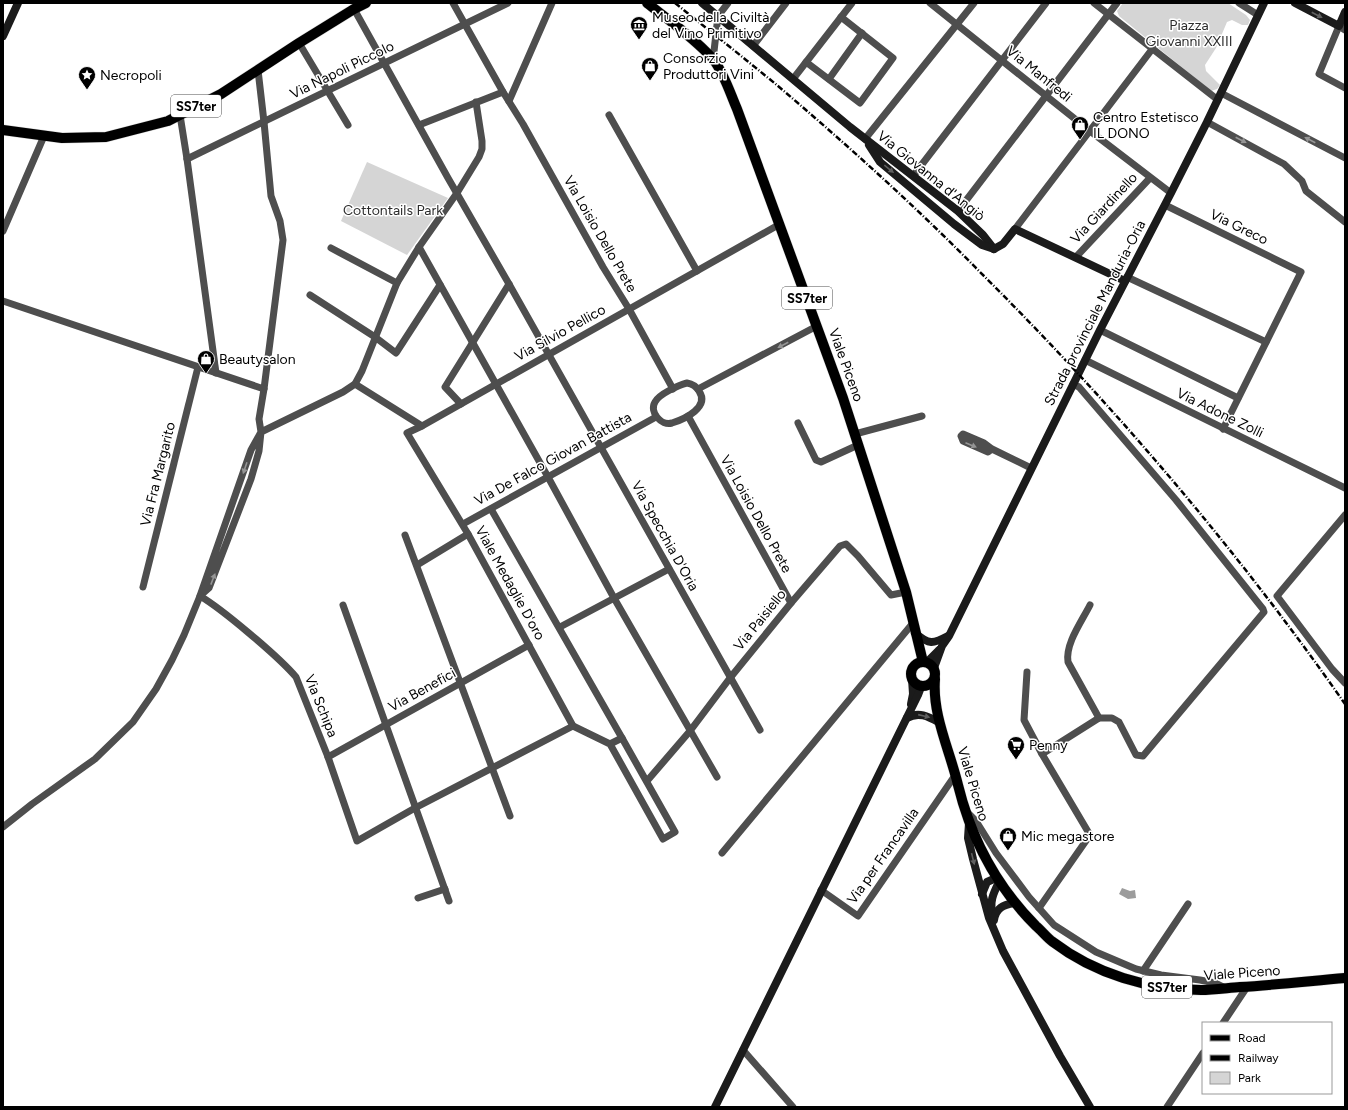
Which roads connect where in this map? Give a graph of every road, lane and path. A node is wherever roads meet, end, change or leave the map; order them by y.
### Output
1 (18, 3) edge
2 (366, 3) edge
3 (453, 3) edge
4 (508, 3) edge
5 (552, 3) edge
6 (647, 3) edge
7 (702, 3) edge
8 (728, 3) edge
9 (786, 3) edge
10 (852, 3) edge
11 (930, 3) edge
12 (974, 3) edge
13 (1046, 3) edge
14 (1094, 3) edge
15 (1117, 3) edge
16 (1239, 3) edge
17 (1264, 3) edge
18 (1295, 3) edge
19 (354, 9) junction
20 (1345, 12) edge
21 (1109, 14) junction
22 (1258, 15) junction
23 (718, 16) junction
24 (841, 17) junction
25 (464, 24) junction
26 (957, 24) junction
27 (1342, 28) edge
28 (862, 33) junction
29 (3, 36) edge
30 (299, 43) junction
31 (753, 46) junction
32 (1153, 48) junction
33 (714, 60) junction
34 (1002, 60) junction
35 (806, 62) junction
36 (384, 64) junction
37 (258, 70) junction
38 (793, 79) junction
39 (829, 79) junction
40 (1345, 88) edge
41 (328, 91) junction
42 (503, 92) junction
43 (1046, 96) junction
44 (1219, 97) junction
45 (509, 101) junction
46 (476, 102) junction
47 (180, 115) junction
48 (609, 115) dead end
49 (264, 122) junction
50 (1207, 122) junction
51 (348, 125) dead end
52 (419, 125) junction
53 (3, 130) edge
54 (1090, 131) junction
55 (44, 136) junction
56 (865, 139) junction
57 (1345, 158) edge
58 (187, 159) junction
59 (913, 176) junction
60 (1150, 178) junction
61 (457, 193) junction
62 (1171, 194) junction
63 (1165, 205) junction
64 (958, 211) junction
65 (1345, 222) edge
66 (780, 224) junction
67 (1015, 229) junction
68 (3, 231) edge
69 (419, 247) junction
70 (331, 248) dead end
71 (994, 249) junction
72 (1076, 257) junction
73 (697, 271) junction
74 (1126, 279) junction
75 (397, 283) junction
76 (509, 284) junction
77 (440, 285) junction
78 (310, 295) dead end
79 (3, 302) edge
80 (629, 309) junction
81 (817, 326) junction
82 (1100, 330) junction
83 (375, 337) junction
84 (1266, 342) junction
85 (472, 343) junction
86 (549, 354) junction
87 (1085, 360) junction
88 (198, 367) junction
89 (216, 373) junction
90 (355, 384) junction
91 (1073, 384) junction
92 (495, 385) junction
93 (264, 389) junction
94 (673, 389) junction
95 (698, 389) junction
96 (1238, 398) junction
97 (460, 404) junction
98 (688, 416) junction
99 (922, 416) dead end
100 (656, 417) junction
101 (798, 423) dead end
102 (422, 426) junction
103 (1223, 429) junction
104 (261, 432) junction
105 (855, 434) junction
106 (858, 445) junction
107 (601, 448) junction
108 (992, 450) dead end
109 (1032, 468) junction
110 (548, 477) junction
111 (1345, 488) edge
112 (491, 508) junction
113 (1345, 515) edge
114 (462, 524) junction
115 (468, 534) junction
116 (405, 535) dead end
117 (416, 565) junction
118 (669, 569) junction
119 (144, 587) dead end
120 (906, 592) junction
121 (200, 596) junction
122 (614, 598) junction
123 (791, 604) junction
124 (1090, 605) dead end
125 (343, 606) dead end
126 (560, 627) junction
127 (914, 628) junction
128 (949, 636) junction
129 (529, 645) junction
130 (928, 664) junction
131 (1027, 672) dead end
132 (912, 674) junction
133 (730, 678) junction
134 (935, 679) junction
135 (460, 683) junction
136 (1345, 683) edge
137 (924, 686) junction
138 (907, 718) junction
139 (939, 718) junction
140 (1100, 718) junction
141 (386, 725) junction
142 (573, 726) junction
143 (760, 730) dead end
144 (690, 731) junction
145 (622, 738) junction
146 (610, 744) junction
147 (1042, 754) junction
148 (328, 757) junction
149 (492, 768) junction
150 (956, 774) junction
151 (717, 777) dead end
152 (646, 782) junction
153 (415, 808) junction
154 (965, 811) junction
155 (510, 816) dead end
156 (969, 823) junction
157 (3, 827) edge
158 (722, 854) dead end
159 (998, 880) junction
160 (445, 889) junction
161 (821, 890) junction
162 (982, 895) junction
163 (418, 898) dead end
164 (450, 900) dead end
165 (1014, 903) junction
166 (1188, 904) dead end
167 (1039, 908) junction
168 (994, 918) junction
169 (994, 929) junction
170 (1143, 971) junction
171 (1345, 978) edge
172 (1247, 987) junction
173 (1225, 988) junction
174 (1224, 1022) edge
175 (743, 1050) junction
176 (1202, 1055) edge
177 (715, 1107) edge
178 (794, 1107) edge
179 (1090, 1107) edge
180 (1168, 1107) edge

1 - 29 street
2 - 19 main road, SS7ter
3 - 25 street, Via Loisio Dello Prete
4 - 25 street, Via Napoli Piccolo
5 - 45 street
6 - 33 main road, Viale Piceno / SS7ter
7 - 23 street
8 - 23 street
9 - 31 street
10 - 24 street
11 - 26 street, Via Manfredi
12 - 26 street
13 - 34 street
14 - 21 street
15 - 21 street
16 - 22 street
17 - 22 street, Strada provinciale Manduria-Oria
18 -> 27 street
19 - 30 main road, SS7ter
19 - 36 street, Via Specchia D'Oria
20 - 27 street
21 - 32 street
21 - 43 street
22 - 44 street, Strada provinciale Manduria-Oria
23 - 31 street
23 - 33 street
24 - 28 street
24 - 35 street
25 - 36 street, Via Napoli Piccolo
25 - 42 street, Via Loisio Dello Prete
26 - 34 street, Via Manfredi
26 - 56 street
27 - 40 street
28 - 39 street
28 - 39 street
30 - 37 main road, SS7ter
30 - 41 street
31 - 38 street
32 - 44 street
32 - 54 street
33 - 66 main road, Viale Piceno / SS7ter
34 - 43 street, Via Manfredi
34 - 59 street
35 - 38 street
35 - 39 street
36 - 41 street, Via Napoli Piccolo
36 - 52 street, Via Specchia D'Oria
37 - 47 main road, SS7ter
37 - 49 street
38 - 56 street
41 - 49 street, Via Napoli Piccolo
41 - 51 street
42 - 45 street, Via Loisio Dello Prete
42 - 46 street
43 - 54 street, Via Manfredi
43 - 64 street
44 - 50 street, Strada provinciale Manduria-Oria
57 -> 44 street
45 - 80 street, Via Loisio Dello Prete
46 - 52 street
46 - 61 street
47 - 55 main road, SS7ter
47 - 58 street
48 - 73 street
49 - 58 street, Via Napoli Piccolo
49 - 93 street
50 - 62 street, Strada provinciale Manduria-Oria
50 -> 65 street
52 - 61 street, Via Specchia D'Oria
53 - 55 main road, SS7ter
54 - 60 street, Via Manfredi
54 - 67 street
55 - 68 street
56 - 59 street, Via Giovanna d'Angiò
56 -> 71 street, Via Giovanna d'Angiò
58 - 89 street
59 - 64 street, Via Giovanna d'Angiò
60 - 62 street, Via Manfredi
60 - 72 street, Via Giardinello
61 - 69 street
61 - 76 street, Via Specchia D'Oria
62 - 63 street, Strada provinciale Manduria-Oria
63 - 74 street, Strada provinciale Manduria-Oria
63 - 84 street, Via Greco
64 - 71 street, Via Giovanna d'Angiò
66 - 73 street, Via Silvio Pellico
66 - 81 main road, Viale Piceno / SS7ter
67 - 71 street
67 - 72 street
69 - 75 street
69 - 77 street
70 - 75 street
72 - 74 street
73 - 80 street, Via Silvio Pellico
74 - 82 street, Strada provinciale Manduria-Oria
74 - 84 street
75 - 83 street
76 - 85 street
76 - 86 street, Via Specchia D'Oria
77 - 83 street
77 - 85 street
78 - 83 street
79 - 88 street
80 - 86 street, Via Silvio Pellico
80 - 94 street, Via Loisio Dello Prete
81 -> 95 street
81 - 105 main road, Viale Piceno / SS7ter
82 - 87 street, Strada provinciale Manduria-Oria
82 - 96 street
83 - 90 street
84 - 96 street
85 - 92 street
85 - 97 street
86 - 92 street, Via Silvio Pellico
86 - 107 street, Via Specchia D'Oria
87 - 91 street, Strada provinciale Manduria-Oria
87 - 103 street, Via Adone Zolli
88 - 89 street
88 - 119 street, Via Fra Margarito
89 - 93 street
90 - 102 street
90 - 104 street
91 - 109 street, Strada provinciale Manduria-Oria
91 - 140 street
92 - 97 street, Via Silvio Pellico
92 - 110 street
93 - 104 street
94 - 95 street
94 - 100 street
95 - 98 street
96 - 103 street
97 - 102 street, Via Silvio Pellico
98 - 100 street
98 - 123 street, Via Loisio Dello Prete
99 - 105 street
100 - 107 street, Via De Falco Giovan Battista
101 - 106 street
102 - 114 street, Viale Medaglie D'oro
103 - 111 street, Via Adone Zolli
104 - 121 street
105 - 106 main road, Viale Piceno / SS7ter
106 - 120 main road, Viale Piceno / SS7ter
107 - 110 street, Via De Falco Giovan Battista
107 - 118 street, Via Specchia D'Oria
108 - 109 street
109 - 128 street, Strada provinciale Manduria-Oria
110 - 112 street, Via De Falco Giovan Battista
110 - 122 street
112 - 114 street, Via De Falco Giovan Battista
112 - 126 street, Viale Medaglie D'oro
113 - 136 street
114 - 115 street, Viale Medaglie D'oro
115 - 117 street
115 - 129 street, Viale Medaglie D'oro
116 - 117 street
117 - 135 street
118 - 122 street
118 - 133 street, Via Specchia D'Oria
120 - 123 street, Via Paisiello
120 - 127 main road, Viale Piceno / SS7ter
121 - 148 street, Via Schipa
121 - 157 street
122 - 126 street
122 - 144 street
123 - 133 street, Via Paisiello
124 - 140 street
125 - 141 street
126 - 145 street, Viale Medaglie D'oro
127 - 128 street
127 - 130 main road, Viale Piceno
127 - 132 main road, Viale Piceno
127 - 158 street
128 - 130 street, Strada provinciale Manduria-Oria
129 - 135 street, Via Benefici
129 - 142 street, Viale Medaglie D'oro
130 - 132 main road
130 - 134 main road
131 - 147 street
132 - 137 main road
132 - 138 street
133 - 143 street, Via Specchia D'Oria
133 - 144 street, Via Paisiello
134 - 137 main road
134 - 139 main road, Viale Piceno
135 - 141 street, Via Benefici
135 - 149 street
137 - 138 street
137 - 139 main road, Viale Piceno
138 -> 139 street
138 - 161 street
139 - 150 main road, Viale Piceno
140 - 147 street
141 - 148 street, Via Benefici
141 - 153 street
142 - 146 street
142 - 149 street
144 - 151 street
144 - 152 street, Via Paisiello
145 - 146 street
145 - 152 street, Viale Medaglie D'oro
146 - 152 street, Viale Medaglie D'oro
147 - 167 street
148 - 153 street, Via Schipa
149 - 153 street
149 - 155 street
150 - 154 main road, Viale Piceno
150 - 161 street, Via per Francavilla
153 - 160 street
154 - 156 main road, Viale Piceno
154 - 167 street
156 - 159 main road, Viale Piceno / SS7ter
156 -> 162 street
159 - 162 street
159 - 165 main road, Viale Piceno / SS7ter
159 - 168 street
160 - 163 street
160 - 164 street
161 - 175 street
162 - 169 street
165 - 168 street
165 - 173 main road, Viale Piceno / SS7ter
166 - 170 street
167 - 170 street
168 - 169 street
169 - 179 street
170 - 173 street
171 - 172 main road, Viale Piceno / SS7ter
172 - 173 main road, Viale Piceno / SS7ter
172 - 174 street
175 - 177 street
175 - 178 street
176 - 180 street

